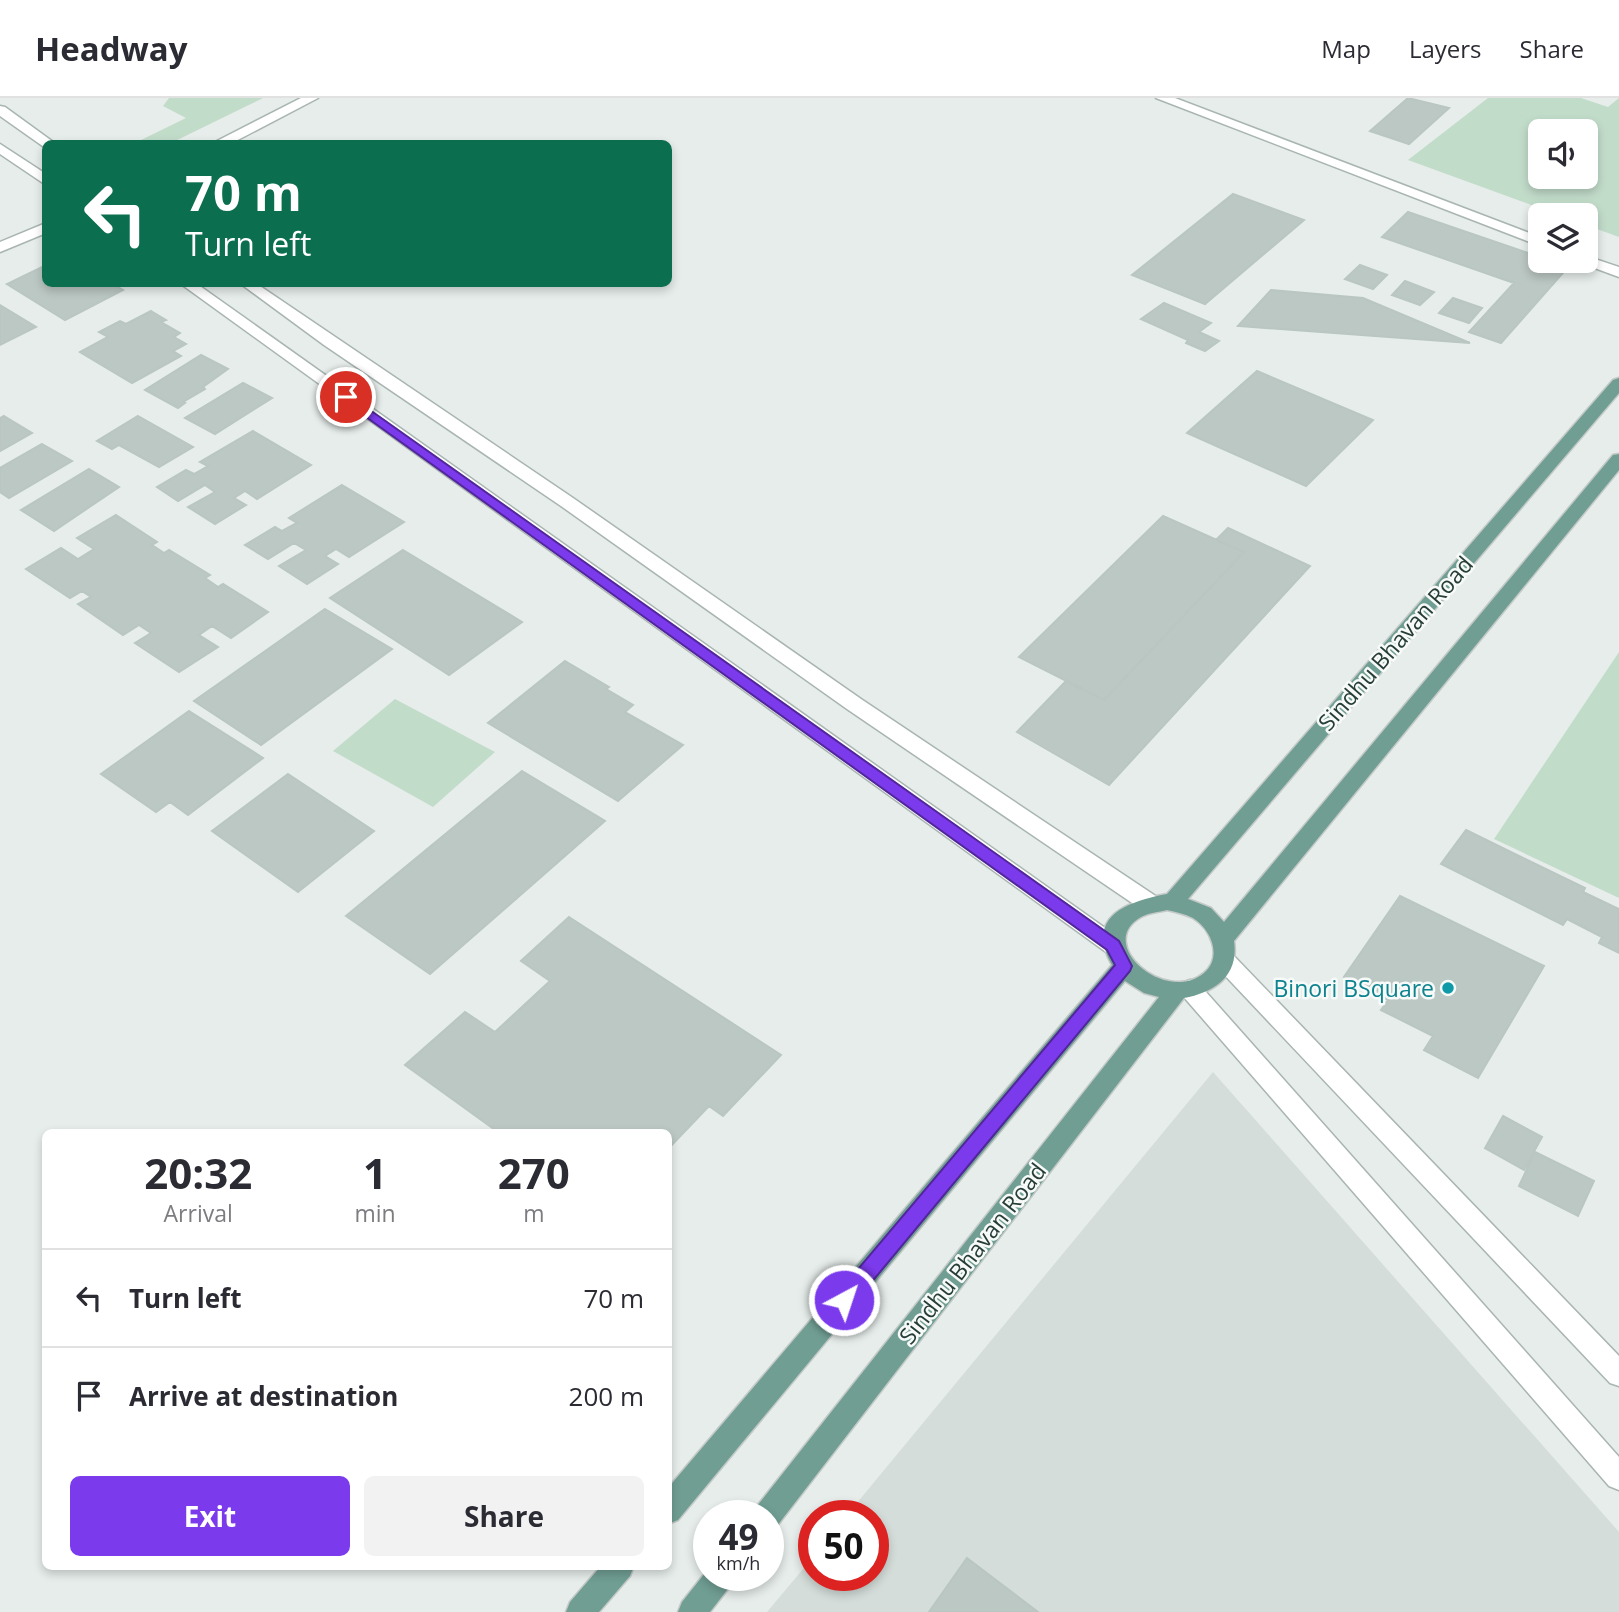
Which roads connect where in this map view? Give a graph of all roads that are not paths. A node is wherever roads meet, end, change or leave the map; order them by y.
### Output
1 (311, 98) edge
2 (1163, 98) edge
3 (0, 110) edge
4 (43, 140) edge
5 (226, 140) edge
6 (0, 148) edge
7 (42, 178) edge
8 (42, 229) edge
9 (1528, 237) edge
10 (0, 248) edge
11 (1598, 264) edge
12 (1619, 272) edge
13 (192, 287) edge
14 (252, 287) edge
15 (1619, 383) edge
16 (1619, 459) edge
17 (1149, 903) junction
18 (1172, 903) junction
19 (1224, 949) junction
20 (1119, 956) junction
21 (1184, 990) junction
22 (1619, 1374) edge
23 (1619, 1477) edge
24 (780, 1500) edge
25 (672, 1505) edge
26 (617, 1570) edge
27 (708, 1591) edge
28 (580, 1612) edge
29 (692, 1612) edge

1 - 5 street
2 - 9 street
3 - 4 street
6 - 7 street
8 - 10 street
11 - 12 street
13 - 20 street
14 - 17 street
15 - 18 main road, Sindhu Bhavan Road
16 - 19 main road
17 - 18 main road
17 - 20 main road
18 - 19 main road
19 - 21 main road
19 - 22 street
20 - 21 main road
20 - 25 main road
21 - 23 street
21 - 24 main road, Sindhu Bhavan Road
26 - 28 main road
27 - 29 main road

